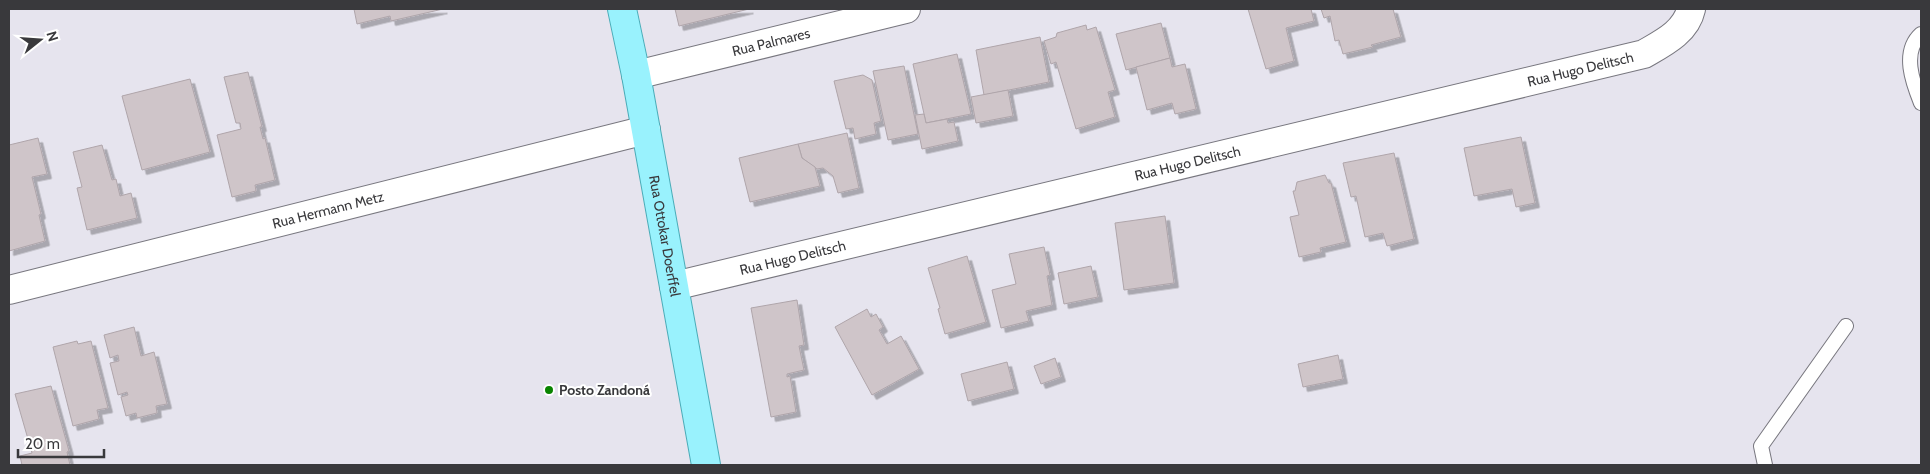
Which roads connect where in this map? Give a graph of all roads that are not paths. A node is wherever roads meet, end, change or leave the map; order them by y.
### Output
1 (622, 9) edge
2 (906, 9) edge
3 (1690, 14) edge
4 (1921, 34) edge
5 (636, 75) junction
6 (1921, 103) edge
7 (646, 130) junction
8 (674, 286) junction
9 (9, 290) edge
10 (1846, 326) dead end
11 (706, 465) edge
12 (1765, 465) edge

1 - 5 main road, Rua Ottokar Doerffel
2 - 5 street, Rua Palmares
3 - 8 street, Rua Hugo Delitsch
4 - 6 lane
5 - 7 main road, Rua Ottokar Doerffel
7 - 8 main road, Rua Ottokar Doerffel
7 - 9 street, Rua Hermann Metz
8 - 11 main road, Rua Ottokar Doerffel
10 - 12 lane

